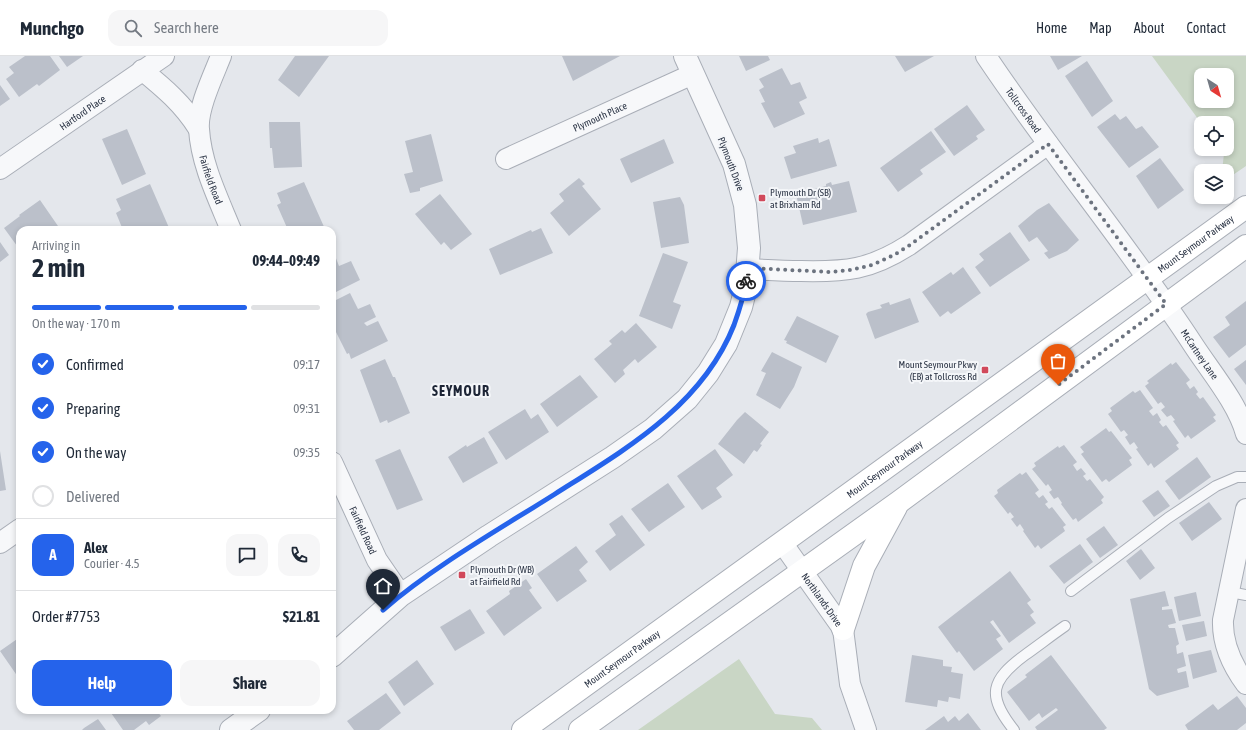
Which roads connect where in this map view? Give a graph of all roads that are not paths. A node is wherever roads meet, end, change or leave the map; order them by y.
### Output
1 (164, 56) edge
2 (221, 56) edge
3 (986, 56) edge
4 (689, 65) edge
5 (142, 70) junction
6 (198, 128) junction
7 (1048, 144) junction
8 (506, 159) dead end
9 (0, 169) edge
10 (1246, 207) edge
11 (230, 226) edge
12 (1246, 246) edge
13 (748, 268) junction
14 (1148, 279) junction
15 (1166, 304) junction
16 (1246, 434) edge
17 (336, 471) edge
18 (1246, 477) edge
19 (899, 502) junction
20 (1246, 509) edge
21 (16, 532) edge
22 (0, 543) edge
23 (783, 544) junction
24 (803, 571) junction
25 (1071, 591) dead end
26 (1238, 594) edge
27 (401, 595) junction
28 (1065, 626) dead end
29 (843, 628) junction
30 (336, 652) edge
31 (1246, 684) edge
32 (253, 714) edge
33 (231, 730) edge
34 (523, 730) edge
35 (580, 730) edge
36 (866, 730) edge
37 (1014, 730) edge

1 - 5 street, Hartford Place
2 - 6 street, Fairfield Road
3 - 7 street, Tollcross Road
4 - 8 street, Plymouth Place
4 - 13 street, Plymouth Drive
5 - 6 street, Fairfield Road
5 - 9 street, Hartford Place
6 - 11 street, Fairfield Road
7 - 13 street
7 - 14 street, Tollcross Road
10 - 14 main road, Mount Seymour Parkway
12 - 15 main road
13 - 27 street, Plymouth Drive
14 - 15 street, McCartney Lane
14 - 23 main road, Mount Seymour Parkway
15 - 16 street, McCartney Lane
15 - 19 main road
17 - 27 street, Fairfield Road
18 - 25 lane
19 - 24 main road
19 - 29 main road
20 - 26 street
21 - 22 street
23 - 24 street, Northlands Drive
23 - 34 main road, Mount Seymour Parkway
24 - 29 street, Northlands Drive
24 - 35 main road
26 - 31 street
27 - 30 street, Plymouth Drive
28 - 37 lane
29 - 36 street, Northlands Drive
32 - 33 street

